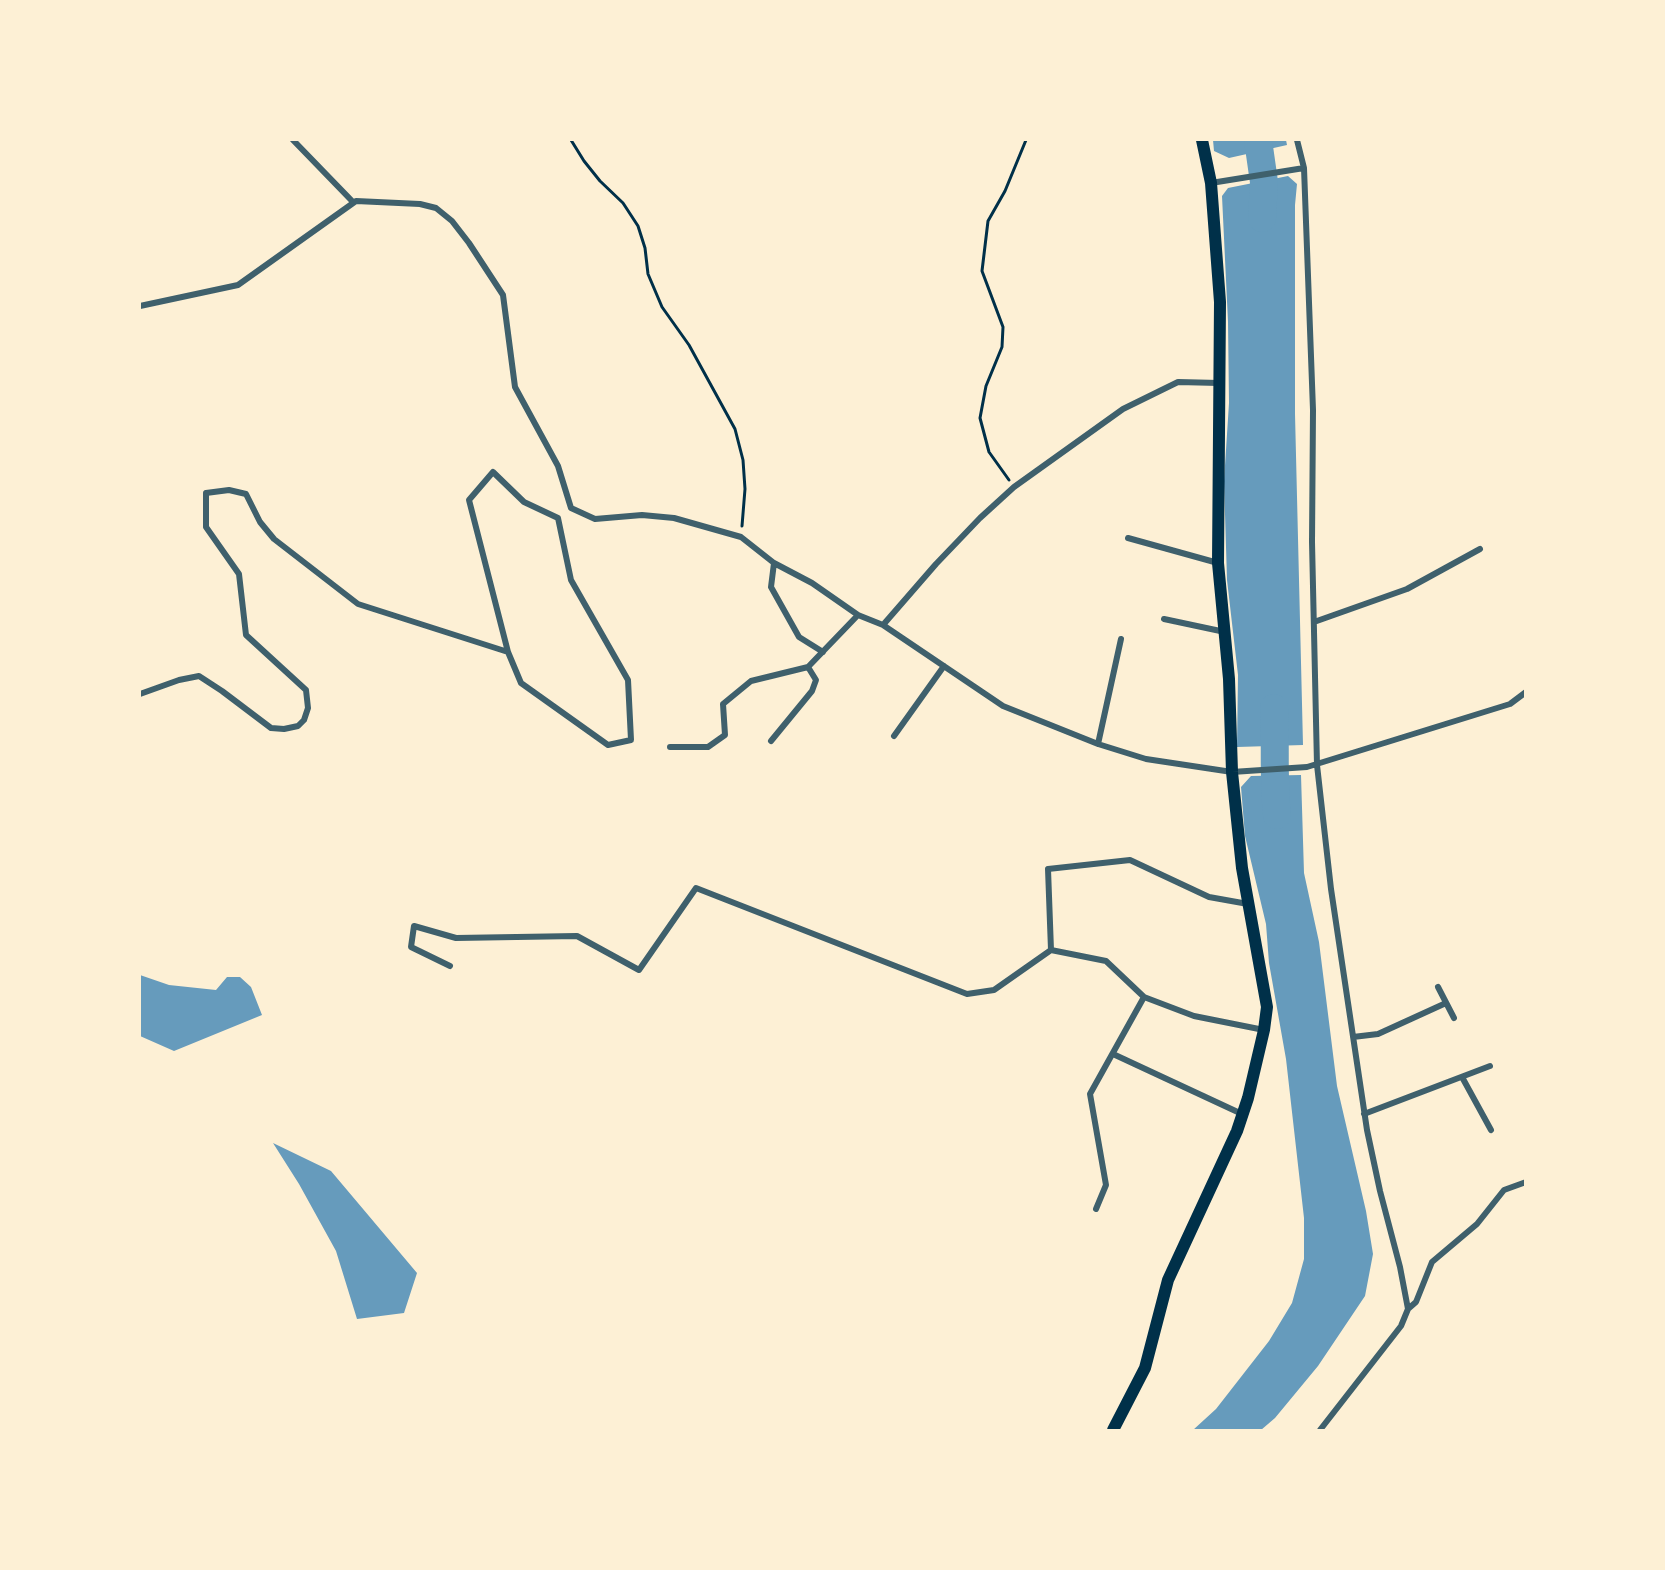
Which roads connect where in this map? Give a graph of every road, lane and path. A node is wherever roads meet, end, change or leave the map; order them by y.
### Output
1 (293, 140) edge
2 (571, 140) edge
3 (1026, 140) edge
4 (1202, 140) edge
5 (1298, 140) edge
6 (1304, 168) junction
7 (1211, 183) junction
8 (353, 202) junction
9 (140, 306) edge
10 (1219, 383) junction
11 (1014, 487) junction
12 (571, 508) junction
13 (558, 518) junction
14 (741, 537) junction
15 (1128, 538) dead end
16 (1480, 549) dead end
17 (774, 563) junction
18 (1218, 563) junction
19 (858, 615) junction
20 (1164, 620) dead end
21 (1314, 622) junction
22 (883, 625) junction
23 (1225, 632) junction
24 (1121, 639) dead end
25 (508, 652) junction
26 (823, 652) junction
27 (944, 666) junction
28 (808, 667) junction
29 (1526, 692) edge
30 (140, 694) edge
31 (894, 736) dead end
32 (771, 741) dead end
33 (1098, 744) junction
34 (670, 747) dead end
35 (1317, 765) junction
36 (1237, 772) junction
37 (1249, 904) junction
38 (1051, 950) junction
39 (450, 966) dead end
40 (1438, 987) dead end
41 (1144, 997) junction
42 (1446, 1003) junction
43 (1454, 1018) dead end
44 (1264, 1030) junction
45 (1353, 1037) junction
46 (1113, 1054) junction
47 (1490, 1066) dead end
48 (1462, 1077) junction
49 (1243, 1114) junction
50 (1364, 1114) junction
51 (1491, 1130) dead end
52 (1526, 1182) edge
53 (1096, 1209) dead end
54 (1408, 1309) junction
55 (1113, 1431) edge
56 (1320, 1431) edge

1 - 8 street
2 - 14 path
3 - 11 path
4 - 7 main road
5 - 6 street
6 - 7 street
6 - 21 street
7 - 10 main road
8 - 9 street
8 - 12 street
10 - 11 street
10 - 18 main road
11 - 22 street
12 - 13 street
12 - 14 street
13 - 25 street
13 - 25 street
14 - 17 street
15 - 18 street
16 - 21 street
17 - 19 street
17 - 26 street
18 - 23 main road
19 - 22 street
19 - 26 street
20 - 23 street
21 - 35 street
22 - 27 street
23 - 36 main road
24 - 33 street
25 - 30 street
26 - 28 street
27 - 31 street
27 - 33 street
28 - 32 street
28 - 34 street
29 - 35 street
33 - 36 street
35 - 36 street
35 - 45 street
36 - 37 main road
37 - 38 street
37 - 44 main road
38 - 39 street
38 - 41 street
40 - 42 street
41 - 44 street
41 - 46 street
42 - 43 street
42 - 45 street
44 - 49 main road
45 - 50 street
46 - 49 street
46 - 53 street
47 - 48 street
48 - 50 street
48 - 51 street
49 - 55 main road
50 - 54 street
52 - 54 street
54 - 56 street

